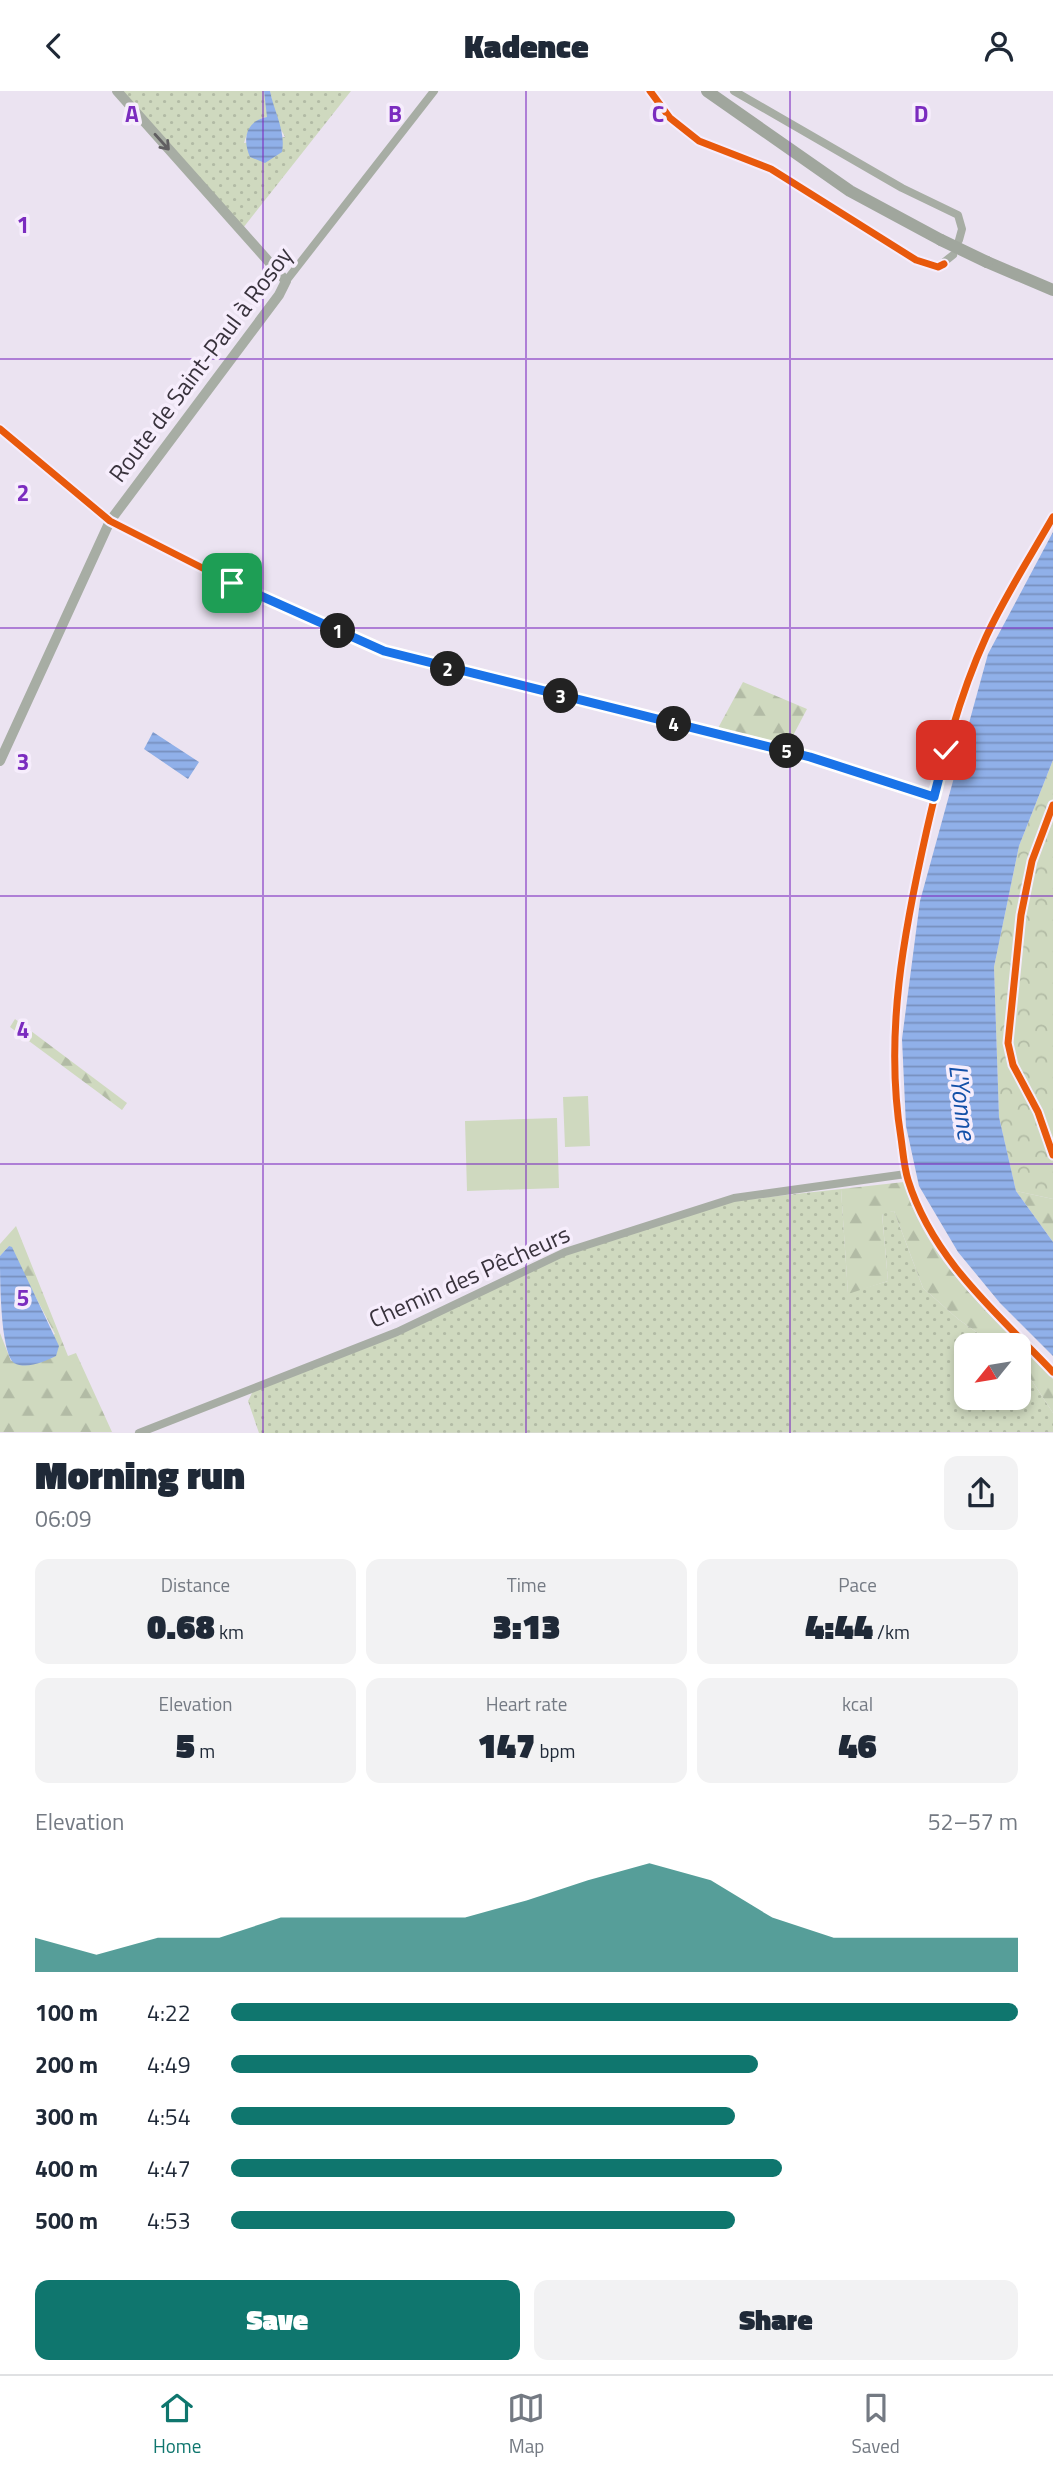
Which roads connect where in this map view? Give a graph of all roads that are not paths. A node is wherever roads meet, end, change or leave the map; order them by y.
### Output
1 (117, 91) edge
2 (434, 91) edge
3 (650, 91) edge
4 (707, 91) edge
5 (734, 91) edge
6 (959, 240) dead end
7 (953, 255) dead end
8 (286, 281) junction
9 (1053, 290) edge
10 (0, 429) edge
11 (110, 521) junction
12 (0, 761) edge
13 (934, 797) dead end
14 (906, 1174) dead end
15 (139, 1433) edge

1 -> 8 street
2 - 8 street, Route de Saint-Paul à Rosoy
3 - 7 street
4 - 9 main road, bridge
5 - 6 street
8 - 11 street, Route de Saint-Paul à Rosoy
10 - 11 street
11 - 12 street, Route de Saint-Paul à Rosoy
11 - 13 street
14 - 15 street, Chemin des Pêcheurs

